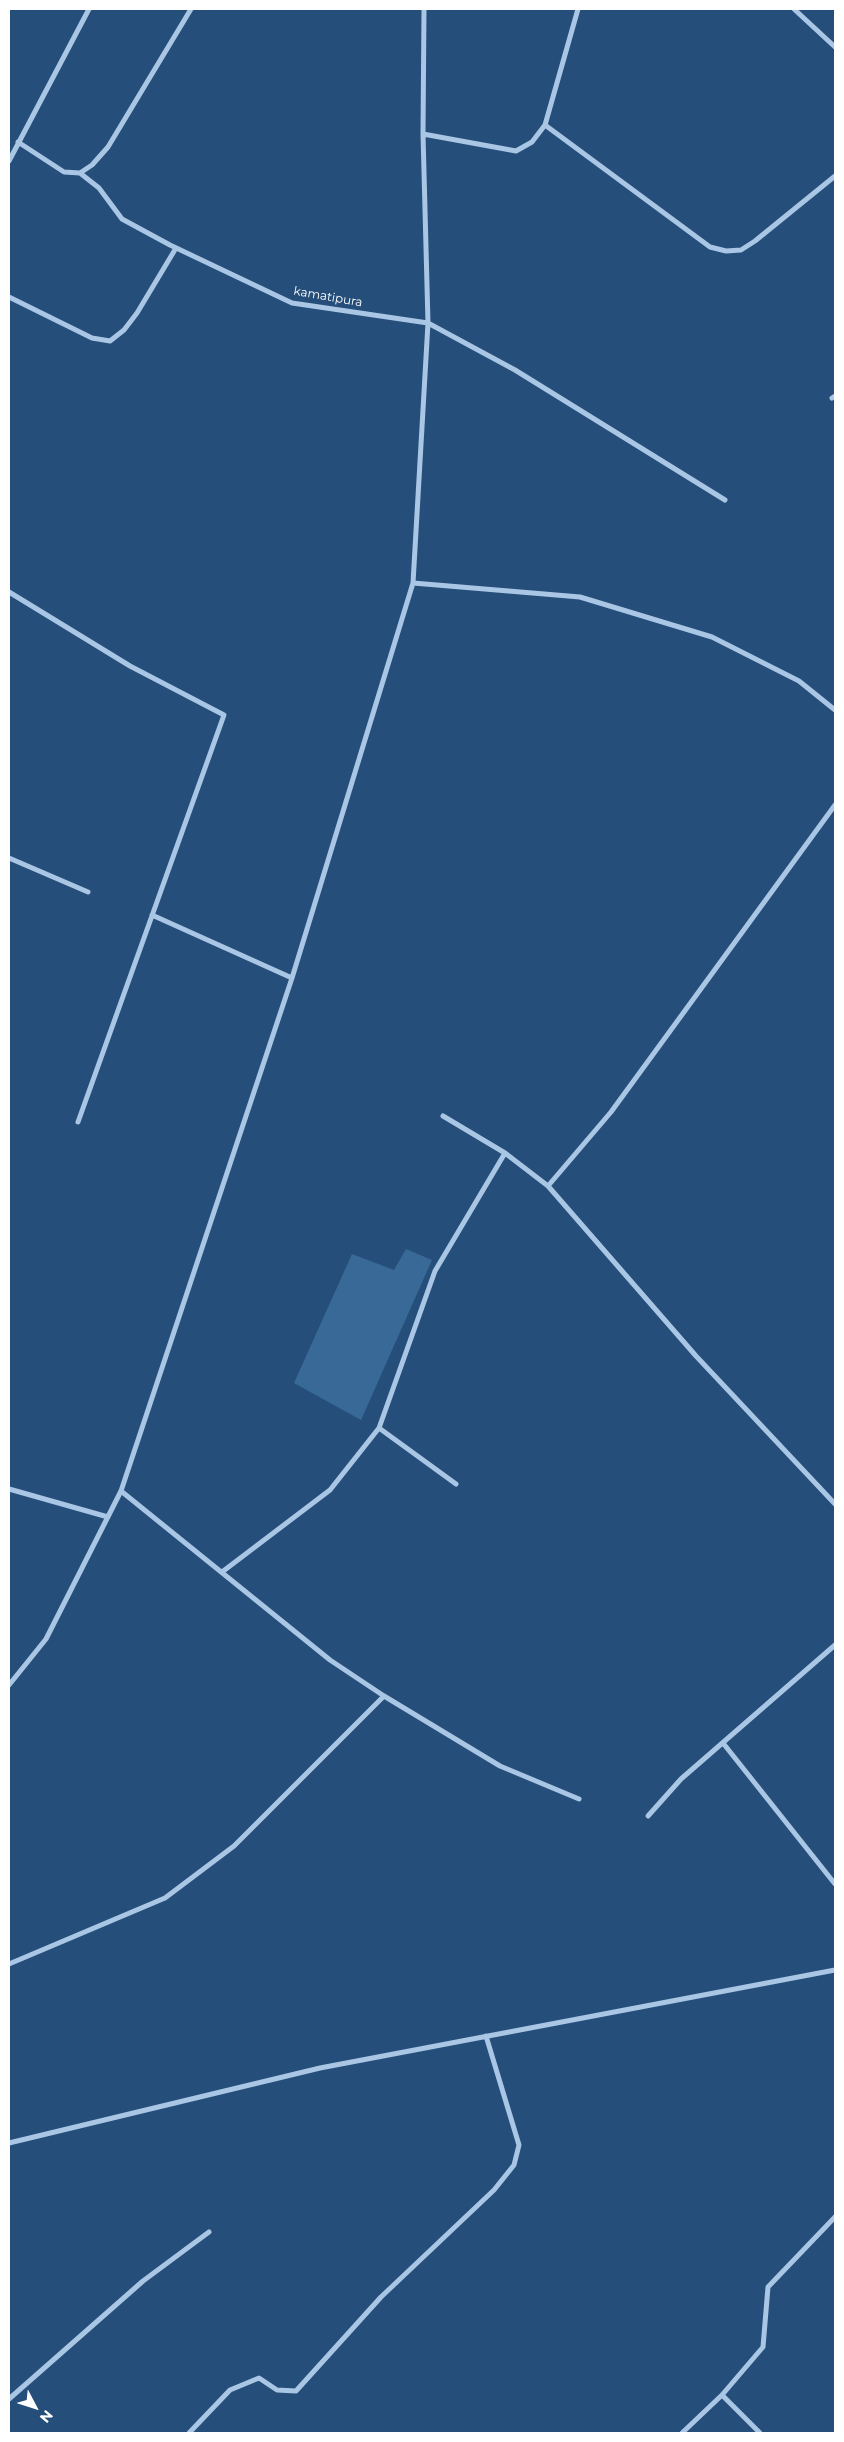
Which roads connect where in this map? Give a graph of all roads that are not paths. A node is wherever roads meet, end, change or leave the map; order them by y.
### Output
1 (89, 9) edge
2 (191, 9) edge
3 (424, 9) edge
4 (578, 9) edge
5 (794, 9) edge
6 (835, 47) edge
7 (545, 125) junction
8 (424, 134) junction
9 (18, 142) junction
10 (9, 161) edge
11 (80, 173) junction
12 (835, 176) edge
13 (176, 248) junction
14 (9, 297) edge
15 (428, 323) junction
16 (725, 500) dead end
17 (413, 583) junction
18 (9, 592) edge
19 (835, 710) edge
20 (835, 805) edge
21 (9, 858) edge
22 (88, 892) dead end
23 (152, 915) junction
24 (292, 978) junction
25 (443, 1116) dead end
26 (78, 1122) dead end
27 (505, 1153) junction
28 (548, 1186) junction
29 (379, 1428) junction
30 (456, 1484) dead end
31 (9, 1489) edge
32 (121, 1491) junction
33 (835, 1504) edge
34 (108, 1517) junction
35 (222, 1572) junction
36 (835, 1645) edge
37 (9, 1685) edge
38 (384, 1696) junction
39 (723, 1743) junction
40 (579, 1799) dead end
41 (648, 1816) dead end
42 (835, 1884) edge
43 (9, 1964) edge
44 (835, 1970) edge
45 (486, 2036) junction
46 (9, 2143) edge
47 (835, 2217) edge
48 (209, 2232) dead end
49 (722, 2394) junction
50 (9, 2398) edge
51 (189, 2433) edge
52 (682, 2433) edge
53 (760, 2433) edge

1 - 9 street
2 - 11 street
3 - 8 street
4 - 7 street
5 - 6 street
7 - 8 street
7 - 12 street
8 - 15 street
9 - 10 street
9 - 11 street
11 - 13 street, kamatipura
13 - 14 street
13 - 15 street, kamatipura
15 - 16 street
15 - 17 street
17 - 19 street
17 - 24 street
18 - 23 street
20 - 28 street
21 - 22 street
23 - 24 street
23 - 26 street
24 - 32 street
25 - 27 street
27 - 28 street
27 - 29 street
28 - 33 street
29 - 30 street
29 - 35 street
31 - 34 street
32 - 34 street
32 - 35 street
34 - 37 street
35 - 38 street
36 - 39 street
38 - 40 street
38 - 43 street
39 - 41 street
39 - 42 street
44 - 45 street
45 - 46 street
45 - 51 street
47 - 49 street
48 - 50 street
49 - 52 street
49 - 53 street

